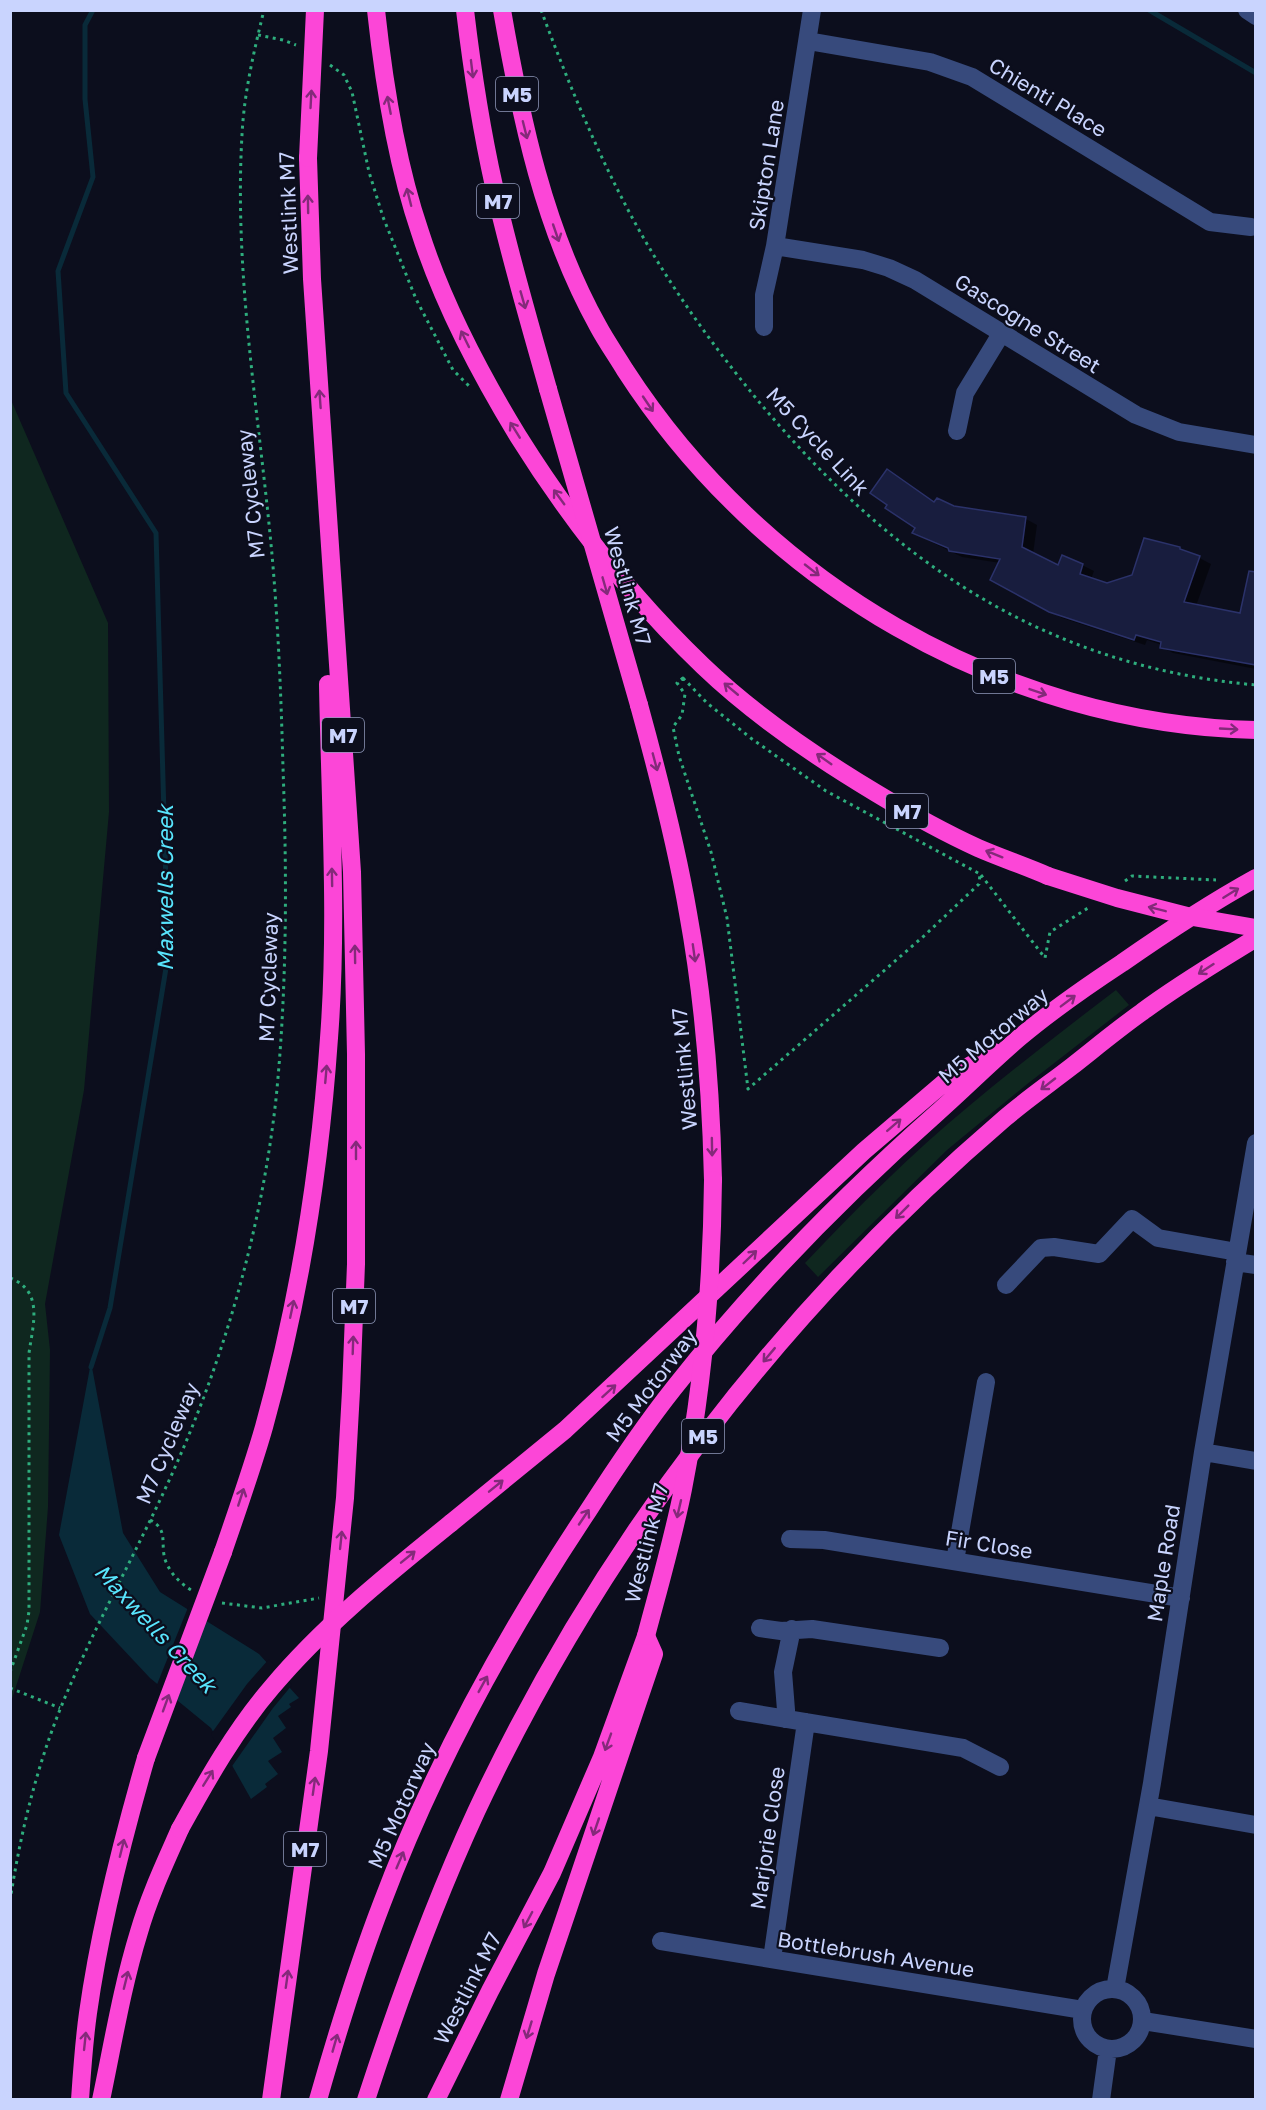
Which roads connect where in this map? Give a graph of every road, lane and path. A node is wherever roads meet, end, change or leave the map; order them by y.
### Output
1 (264, 10) edge
2 (315, 10) edge
3 (376, 10) edge
4 (465, 10) edge
5 (502, 10) edge
6 (542, 10) edge
7 (812, 10) edge
8 (1247, 10) edge
9 (1256, 16) edge
10 (258, 35) junction
11 (283, 40) dead end
12 (808, 41) junction
13 (344, 75) dead end
14 (1251, 227) dead end
15 (775, 246) junction
16 (764, 327) dead end
17 (1001, 334) junction
18 (491, 391) junction
19 (957, 431) dead end
20 (1256, 445) edge
21 (324, 458) junction
22 (1256, 685) edge
23 (1256, 730) edge
24 (1256, 878) edge
25 (1256, 928) edge
26 (1256, 938) edge
27 (1022, 1036) junction
28 (748, 1089) joint
29 (1256, 1143) edge
30 (1236, 1257) junction
31 (1256, 1265) edge
32 (10, 1278) edge
33 (1006, 1285) dead end
34 (986, 1382) dead end
35 (1203, 1452) junction
36 (1256, 1461) edge
37 (790, 1539) dead end
38 (955, 1561) junction
39 (1180, 1598) junction
40 (760, 1628) dead end
41 (792, 1629) junction
42 (940, 1648) dead end
43 (10, 1672) edge
44 (10, 1688) edge
45 (635, 1690) junction
46 (60, 1708) junction
47 (739, 1711) dead end
48 (785, 1719) junction
49 (806, 1722) junction
50 (1000, 1767) dead end
51 (1148, 1806) junction
52 (1256, 1825) edge
53 (10, 1901) edge
54 (661, 1941) dead end
55 (772, 1959) junction
56 (1115, 1989) junction
57 (1083, 2010) junction
58 (1143, 2021) junction
59 (1256, 2039) edge
60 (1108, 2049) junction
61 (80, 2100) edge
62 (101, 2100) edge
63 (271, 2100) edge
64 (318, 2100) edge
65 (366, 2100) edge
66 (436, 2100) edge
67 (509, 2100) edge
68 (1101, 2100) edge

1 - 10 path, M7 Cycleway
21 -> 2 highway, Westlink M7 / M7, bridge
18 -> 3 highway, M7
4 -> 45 highway, Westlink M7 / M7, bridge
5 -> 23 highway, M5
6 - 22 path, M5 Cycle Link
7 - 12 street, Skipton Lane
8 - 9 street
10 - 11 path
10 - 46 path, M7 Cycleway
12 - 14 street, Chienti Place
12 - 15 street, Skipton Lane
13 - 18 path
15 - 16 street, Skipton Lane
15 - 17 street, Gascogne Street
17 - 19 street
17 - 20 street, Gascogne Street
25 -> 18 highway, M7, bridge
61 -> 21 highway, bridge
63 -> 21 highway, Westlink M7 / M7
27 -> 24 highway, M5 Motorway / M5
26 -> 65 highway, M5
62 -> 27 highway, bridge
64 -> 27 highway, M5 Motorway / M5
28 - 28 path
29 - 30 street, Maple Road
30 - 31 street
30 - 33 street
30 - 35 street, Maple Road
32 - 43 path
34 - 38 street
35 - 36 street
35 - 39 street, Maple Road
37 - 38 street, Fir Close
38 - 39 street, Fir Close
39 - 51 street, Maple Road
40 - 41 street
41 - 42 street
41 - 48 street
44 - 46 path
45 -> 66 highway, Westlink M7
45 -> 67 highway
46 - 53 path, M7 Cycleway
47 - 48 street
48 - 49 street
49 - 50 street
49 - 55 street, Marjorie Close
51 - 52 street
51 - 56 street, Maple Road
54 - 55 street, Bottlebrush Avenue
55 - 57 street, Bottlebrush Avenue
56 - 57 street
56 - 58 street
57 - 60 street
58 - 59 street
58 - 60 street
60 - 68 street

